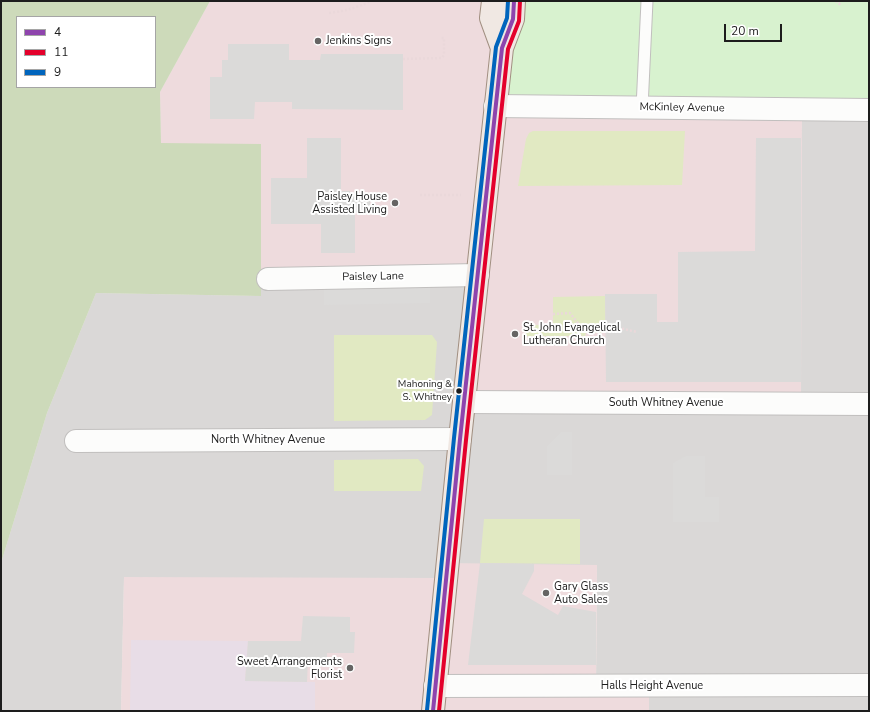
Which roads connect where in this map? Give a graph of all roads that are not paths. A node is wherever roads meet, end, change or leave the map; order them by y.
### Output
1 (493, 1) edge
2 (514, 1) edge
3 (647, 1) edge
4 (502, 48) junction
5 (495, 106) junction
6 (642, 108) junction
7 (869, 110) edge
8 (478, 275) junction
9 (268, 279) dead end
10 (464, 402) junction
11 (869, 404) edge
12 (460, 439) junction
13 (76, 441) dead end
14 (869, 685) edge
15 (435, 686) junction
16 (432, 711) edge

1 - 4 main road
2 - 4 main road
3 - 6 lane
4 - 5 main road
5 - 6 street, McKinley Avenue
5 - 8 main road
6 - 7 street, McKinley Avenue
8 - 9 street, Paisley Lane
8 - 10 main road
10 - 11 street, South Whitney Avenue
10 - 12 main road
12 - 13 street, North Whitney Avenue
12 - 15 main road
14 - 15 street, Halls Height Avenue
15 - 16 main road

